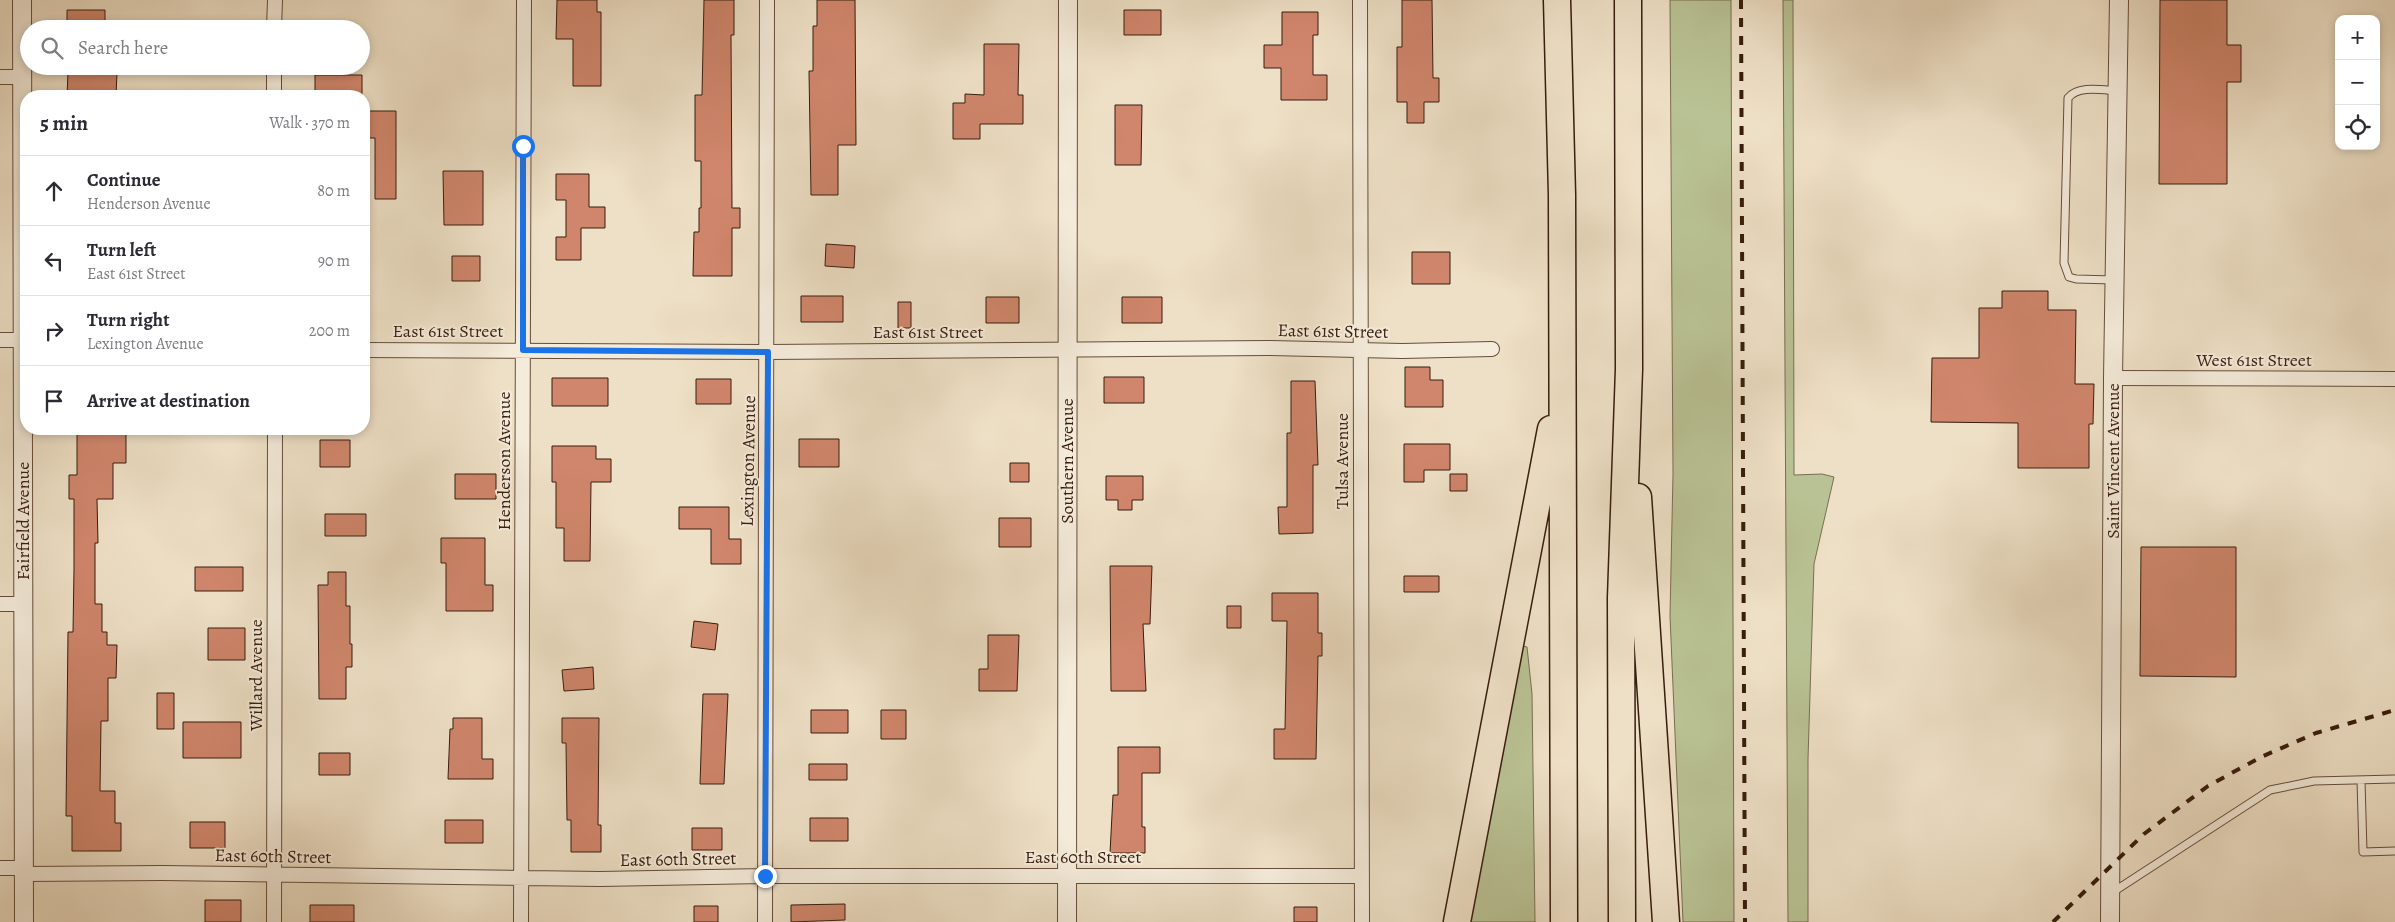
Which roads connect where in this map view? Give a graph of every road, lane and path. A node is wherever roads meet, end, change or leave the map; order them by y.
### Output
1 (22, 0) edge
2 (275, 0) edge
3 (524, 0) edge
4 (767, 0) edge
5 (1068, 0) edge
6 (1360, 0) edge
7 (1557, 0) edge
8 (1628, 0) edge
9 (2119, 0) edge
10 (22, 20) edge
11 (274, 20) edge
12 (274, 75) edge
13 (0, 77) edge
14 (21, 77) joint
15 (21, 90) edge
16 (274, 90) edge
17 (2118, 91) junction
18 (2115, 280) junction
19 (0, 340) edge
20 (20, 344) edge
21 (1492, 348) dead end
22 (370, 350) edge
23 (523, 350) junction
24 (1067, 350) junction
25 (1361, 350) junction
26 (768, 352) junction
27 (1562, 369) junction
28 (1630, 369) junction
29 (2113, 378) junction
30 (2395, 379) edge
31 (24, 435) edge
32 (274, 435) edge
33 (0, 604) edge
34 (24, 604) junction
35 (2395, 778) edge
36 (2361, 780) junction
37 (2395, 851) edge
38 (0, 868) edge
39 (24, 871) junction
40 (274, 875) junction
41 (765, 876) junction
42 (1067, 876) junction
43 (1362, 876) junction
44 (522, 878) junction
45 (2110, 894) junction
46 (24, 922) edge
47 (274, 922) edge
48 (521, 922) edge
49 (765, 922) edge
50 (1068, 922) edge
51 (1362, 922) edge
52 (1457, 922) edge
53 (1564, 922) edge
54 (1622, 922) edge
55 (1666, 922) edge
56 (2110, 922) edge

1 - 10 street, Fairfield Avenue
2 - 11 street
3 - 23 street, Henderson Avenue
4 - 26 street, Lexington Avenue
5 - 24 street, Southern Avenue
6 - 25 street, Tulsa Avenue
7 - 27 highway
8 - 28 highway
9 - 17 street, Saint Vincent Avenue
12 - 16 street
13 - 14 street
14 - 15 street, Fairfield Avenue
17 - 18 street, Saint Vincent Avenue
17 - 18 lane
18 - 29 street, Saint Vincent Avenue
19 - 20 street
21 - 25 street, East 61st Street
22 - 23 street, East 61st Street
23 - 26 street, East 61st Street
23 - 44 street, Henderson Avenue
24 - 25 street, East 61st Street
24 - 26 street, East 61st Street
24 - 42 street, Southern Avenue
25 - 43 street, Tulsa Avenue
26 - 41 street, Lexington Avenue
27 - 52 highway
27 - 53 highway
28 - 54 highway
28 - 55 highway
29 - 30 street, West 61st Street
29 - 45 street, Saint Vincent Avenue
31 - 34 street, Fairfield Avenue
32 - 40 street, Willard Avenue
33 - 34 street
34 - 39 street, Fairfield Avenue
35 - 36 lane
36 - 37 lane
36 - 45 lane
38 - 39 street, East 60th Street
39 - 40 street, East 60th Street
39 - 46 street, Fairfield Avenue
40 - 44 street, East 60th Street
40 - 47 street, Willard Avenue
41 - 42 street, East 60th Street
41 - 44 street, East 60th Street
41 - 49 street, Lexington Avenue
42 - 43 street, East 60th Street
42 - 50 street, Southern Avenue
43 - 51 street, Tulsa Avenue
44 - 48 street, Henderson Avenue
45 - 56 street, Saint Vincent Avenue

